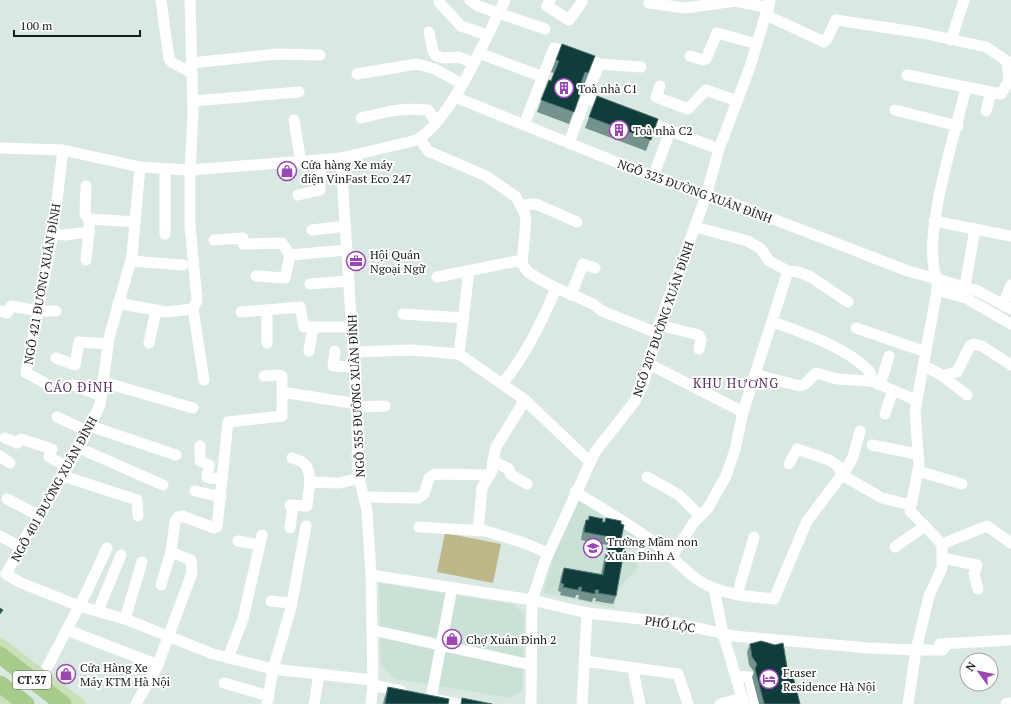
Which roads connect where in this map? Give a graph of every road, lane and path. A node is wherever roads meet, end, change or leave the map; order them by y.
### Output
1 (161, 0) edge
2 (190, 0) edge
3 (470, 0) edge
4 (505, 0) edge
5 (550, 0) edge
6 (964, 0) edge
7 (440, 2) dead end
8 (582, 2) dead end
9 (649, 4) dead end
10 (768, 8) edge
11 (498, 14) junction
12 (545, 29) dead end
13 (430, 32) dead end
14 (487, 35) junction
15 (951, 40) junction
16 (757, 44) junction
17 (320, 56) dead end
18 (690, 56) dead end
19 (476, 58) junction
20 (599, 64) junction
21 (641, 67) dead end
22 (192, 68) junction
23 (357, 74) dead end
24 (907, 75) dead end
25 (543, 77) junction
26 (1010, 82) edge
27 (462, 84) junction
28 (660, 86) dead end
29 (966, 87) junction
30 (299, 92) dead end
31 (991, 92) junction
32 (455, 97) junction
33 (586, 98) junction
34 (193, 101) junction
35 (738, 101) junction
36 (895, 110) dead end
37 (621, 112) edge
38 (986, 112) dead end
39 (635, 117) edge
40 (361, 118) dead end
41 (294, 120) dead end
42 (436, 122) junction
43 (524, 125) junction
44 (958, 126) junction
45 (670, 131) junction
46 (420, 139) junction
47 (569, 143) junction
48 (711, 146) dead end
49 (0, 148) edge
50 (63, 150) junction
51 (341, 158) junction
52 (320, 160) junction
53 (301, 162) junction
54 (140, 167) junction
55 (165, 169) junction
56 (190, 170) junction
57 (653, 177) junction
58 (86, 186) dead end
59 (298, 195) dead end
60 (706, 196) junction
61 (521, 204) junction
62 (89, 219) junction
63 (934, 221) junction
64 (135, 222) junction
65 (577, 222) dead end
66 (346, 226) junction
67 (695, 227) junction
68 (975, 229) junction
69 (312, 230) dead end
70 (89, 232) junction
71 (53, 234) junction
72 (165, 234) dead end
73 (1011, 236) edge
74 (214, 240) dead end
75 (347, 250) junction
76 (290, 255) junction
77 (86, 260) dead end
78 (522, 260) junction
79 (131, 261) junction
80 (183, 265) dead end
81 (595, 268) dead end
82 (469, 271) junction
83 (788, 271) junction
84 (256, 276) dead end
85 (437, 277) dead end
86 (349, 281) junction
87 (310, 284) dead end
88 (937, 285) junction
89 (1011, 285) edge
90 (965, 286) junction
91 (556, 288) junction
92 (570, 295) junction
93 (848, 302) dead end
94 (118, 303) junction
95 (1007, 307) edge
96 (193, 309) junction
97 (156, 310) junction
98 (267, 310) junction
99 (0, 311) edge
100 (39, 311) junction
101 (56, 311) dead end
102 (242, 312) dead end
103 (403, 314) dead end
104 (464, 318) junction
105 (773, 322) junction
106 (1011, 324) edge
107 (314, 327) junction
108 (352, 327) junction
109 (856, 328) dead end
110 (658, 329) junction
111 (149, 343) dead end
112 (267, 343) dead end
113 (108, 344) junction
114 (699, 349) dead end
115 (309, 351) dead end
116 (335, 351) dead end
117 (354, 352) junction
118 (926, 352) junction
119 (459, 354) junction
120 (889, 356) dead end
121 (56, 358) dead end
122 (649, 364) junction
123 (924, 366) junction
124 (1011, 366) edge
125 (355, 367) junction
126 (264, 376) dead end
127 (756, 376) junction
128 (946, 378) junction
129 (204, 380) dead end
130 (103, 382) junction
131 (45, 383) dead end
132 (503, 383) junction
133 (876, 383) junction
134 (72, 385) dead end
135 (893, 390) junction
136 (282, 392) junction
137 (101, 396) junction
138 (967, 396) dead end
139 (526, 400) junction
140 (916, 400) junction
141 (357, 405) junction
142 (385, 406) dead end
143 (193, 408) dead end
144 (743, 412) junction
145 (885, 414) dead end
146 (57, 417) dead end
147 (89, 428) junction
148 (860, 431) dead end
149 (5, 438) dead end
150 (872, 445) dead end
151 (200, 446) dead end
152 (79, 448) junction
153 (917, 454) junction
154 (176, 455) dead end
155 (0, 456) edge
156 (292, 458) dead end
157 (492, 461) junction
158 (590, 462) junction
159 (10, 463) dead end
160 (789, 464) dead end
161 (66, 471) junction
162 (918, 471) junction
163 (842, 474) junction
164 (490, 475) junction
165 (647, 477) dead end
166 (359, 478) junction
167 (222, 479) junction
168 (310, 482) junction
169 (527, 484) dead end
170 (962, 484) dead end
171 (162, 485) dead end
172 (194, 491) dead end
173 (575, 492) junction
174 (221, 497) junction
175 (364, 497) junction
176 (7, 499) dead end
177 (911, 505) junction
178 (40, 516) junction
179 (138, 516) dead end
180 (700, 516) junction
181 (306, 526) dead end
182 (925, 526) junction
183 (419, 527) dead end
184 (290, 528) dead end
185 (478, 531) junction
186 (0, 536) edge
187 (754, 537) dead end
188 (238, 541) dead end
189 (1011, 543) edge
190 (942, 544) junction
191 (20, 547) junction
192 (895, 547) dead end
193 (107, 548) dead end
194 (171, 552) junction
195 (548, 553) junction
196 (121, 555) dead end
197 (672, 556) junction
198 (942, 558) junction
199 (142, 562) dead end
200 (372, 575) junction
201 (162, 586) dead end
202 (452, 588) junction
203 (714, 588) junction
204 (978, 589) dead end
205 (737, 595) junction
206 (532, 600) junction
207 (271, 601) dead end
208 (291, 603) junction
209 (79, 606) junction
210 (98, 611) junction
211 (587, 613) junction
212 (125, 619) junction
213 (67, 630) junction
214 (372, 630) junction
215 (723, 634) junction
216 (170, 636) junction
217 (1011, 640) edge
218 (0, 645) edge
219 (441, 647) junction
220 (916, 647) junction
221 (0, 654) edge
222 (228, 658) junction
223 (584, 661) junction
224 (158, 665) junction
225 (531, 666) junction
226 (273, 669) junction
227 (634, 670) junction
228 (319, 675) junction
229 (736, 676) junction
230 (42, 677) junction
231 (224, 683) dead end
232 (372, 683) junction
233 (0, 684) edge
234 (0, 689) edge
235 (409, 693) edge
236 (0, 699) edge
237 (268, 700) edge
238 (743, 701) edge
239 (1011, 702) edge
240 (451, 703) edge
241 (7, 704) edge
242 (19, 704) edge
243 (26, 704) edge
244 (63, 704) edge
245 (67, 704) edge
246 (78, 704) edge
247 (136, 704) edge
248 (314, 704) edge
249 (371, 704) edge
250 (531, 704) edge
251 (582, 704) edge
252 (640, 704) edge
253 (688, 704) edge
254 (720, 704) edge
255 (756, 704) edge
256 (908, 704) edge
257 (1006, 704) edge

1 - 22 street
2 - 22 street
3 - 11 street
4 - 11 street
5 - 8 street
6 - 15 street
7 - 14 street
9 - 10 street
10 - 15 street
10 - 16 street, NGÕ 207 ĐƯỜNG XUÂN ĐỈNH
11 - 12 street
11 - 14 street
13 - 19 street
14 - 19 street
15 - 26 street
16 - 18 street
16 - 35 street, NGÕ 207 ĐƯỜNG XUÂN ĐỈNH
17 - 22 street
19 - 25 street
19 - 27 street
20 - 21 street
20 - 25 street
20 - 33 street
22 - 34 street
23 - 27 street
24 - 29 street
25 - 43 street
26 - 31 street
27 - 32 street
28 - 35 street
29 - 31 street
29 - 44 street
30 - 34 street
31 - 38 street
32 - 42 street
32 - 43 street, NGÕ 323 ĐƯỜNG XUÂN ĐỈNH
33 - 37 street
33 - 47 street
34 - 56 street
35 - 60 street, NGÕ 207 ĐƯỜNG XUÂN ĐỈNH
36 - 44 street
39 - 45 street
40 - 42 street
41 - 53 street
42 - 46 street
43 - 47 street, NGÕ 323 ĐƯỜNG XUÂN ĐỈNH
44 - 63 street
45 - 48 street
45 - 57 street
46 - 51 street
46 - 61 street
47 - 57 street, NGÕ 323 ĐƯỜNG XUÂN ĐỈNH
49 - 50 street
50 - 54 street
50 - 71 street, NGÕ 421 ĐƯỜNG XUÂN ĐỈNH
51 - 52 street
51 - 66 street, NGÕ 355 ĐƯỜNG XUÂN ĐỈNH
52 - 53 street
52 - 59 street
53 - 56 street
54 - 55 street
54 - 64 street, NGÕ 401 ĐƯỜNG XUÂN ĐỈNH
55 - 56 street
55 - 72 street
56 - 96 street
57 - 60 street, NGÕ 323 ĐƯỜNG XUÂN ĐỈNH
58 - 62 street
60 - 67 street, NGÕ 207 ĐƯỜNG XUÂN ĐỈNH
60 - 88 street, NGÕ 323 ĐƯỜNG XUÂN ĐỈNH
61 - 65 street
61 - 78 street
62 - 64 street
62 - 70 street
63 - 68 street
63 - 88 street
64 - 79 street, NGÕ 401 ĐƯỜNG XUÂN ĐỈNH
66 - 69 street
66 - 75 street, NGÕ 355 ĐƯỜNG XUÂN ĐỈNH
67 - 83 street
67 - 110 street, NGÕ 207 ĐƯỜNG XUÂN ĐỈNH
68 - 73 street
68 - 90 street
70 - 71 street
70 - 77 street
71 - 100 street, NGÕ 421 ĐƯỜNG XUÂN ĐỈNH
74 - 76 street
75 - 76 street
75 - 86 street, NGÕ 355 ĐƯỜNG XUÂN ĐỈNH
76 - 84 street
78 - 82 street
78 - 91 street
79 - 80 street
79 - 94 street, NGÕ 401 ĐƯỜNG XUÂN ĐỈNH
81 - 92 street
82 - 85 street
82 - 104 street
83 - 93 street
83 - 105 street
86 - 87 street
86 - 108 street, NGÕ 355 ĐƯỜNG XUÂN ĐỈNH
88 - 90 street, NGÕ 323 ĐƯỜNG XUÂN ĐỈNH
88 - 106 street, NGÕ 323 ĐƯỜNG XUÂN ĐỈNH
88 - 118 street
89 - 95 street
90 - 95 street, NGÕ 323 ĐƯỜNG XUÂN ĐỈNH
91 - 92 street
91 - 132 street
92 - 110 street
94 - 97 street
94 - 113 street, NGÕ 401 ĐƯỜNG XUÂN ĐỈNH
96 - 97 street
96 - 129 street
97 - 111 street
98 - 102 street
98 - 107 street
98 - 112 street
99 - 100 street
100 - 101 street
100 - 131 street, NGÕ 421 ĐƯỜNG XUÂN ĐỈNH
103 - 104 street
104 - 119 street
105 - 127 street
105 - 133 street
107 - 108 street
107 - 115 street
108 - 117 street, NGÕ 355 ĐƯỜNG XUÂN ĐỈNH
109 - 118 street
110 - 114 street
110 - 122 street, NGÕ 207 ĐƯỜNG XUÂN ĐỈNH
113 - 121 street
113 - 130 street, NGÕ 401 ĐƯỜNG XUÂN ĐỈNH
116 - 125 street
117 - 119 street
117 - 125 street, NGÕ 355 ĐƯỜNG XUÂN ĐỈNH
118 - 123 street
119 - 132 street
120 - 133 street
122 - 144 street
122 - 158 street, NGÕ 207 ĐƯỜNG XUÂN ĐỈNH
123 - 128 street
123 - 140 street
124 - 128 street
125 - 141 street, NGÕ 355 ĐƯỜNG XUÂN ĐỈNH
126 - 136 street
127 - 133 street
127 - 144 street
128 - 138 street
130 - 137 street, NGÕ 401 ĐƯỜNG XUÂN ĐỈNH
130 - 143 street
132 - 139 street
133 - 135 street
134 - 137 street
135 - 140 street
135 - 145 street
136 - 141 street
136 - 167 street
137 - 147 street, NGÕ 401 ĐƯỜNG XUÂN ĐỈNH
139 - 157 street
139 - 158 street
140 - 153 street
141 - 142 street
141 - 166 street, NGÕ 355 ĐƯỜNG XUÂN ĐỈNH
144 - 180 street
146 - 147 street
147 - 152 street, NGÕ 401 ĐƯỜNG XUÂN ĐỈNH
147 - 154 street
148 - 163 street
149 - 161 street
150 - 153 street
151 - 167 street
152 - 161 street, NGÕ 401 ĐƯỜNG XUÂN ĐỈNH
152 - 171 street
153 - 162 street
155 - 159 street
156 - 168 street
157 - 164 street
157 - 169 street
158 - 173 street, NGÕ 207 ĐƯỜNG XUÂN ĐỈNH
160 - 163 street
161 - 178 street, NGÕ 401 ĐƯỜNG XUÂN ĐỈNH
161 - 179 street
162 - 170 street
162 - 177 street
163 - 177 street
163 - 205 street
164 - 175 street
164 - 185 street
165 - 180 street
166 - 168 street
166 - 175 street, NGÕ 355 ĐƯỜNG XUÂN ĐỈNH
167 - 174 street
168 - 184 street
172 - 174 street
173 - 195 street, NGÕ 207 ĐƯỜNG XUÂN ĐỈNH
173 - 197 street
174 - 194 street
175 - 200 street, NGÕ 355 ĐƯỜNG XUÂN ĐỈNH
176 - 178 street
177 - 182 street
178 - 191 street, NGÕ 401 ĐƯỜNG XUÂN ĐỈNH
180 - 197 street
181 - 208 street
182 - 190 street
182 - 192 street
183 - 185 street
185 - 195 street
186 - 191 street
187 - 205 street
188 - 222 street
189 - 190 street
190 - 198 street
191 - 209 street, NGÕ 401 ĐƯỜNG XUÂN ĐỈNH
193 - 209 street
194 - 201 street
194 - 216 street
195 - 206 street, NGÕ 207 ĐƯỜNG XUÂN ĐỈNH
196 - 210 street
197 - 203 street
198 - 204 street
198 - 220 street
199 - 212 street
200 - 202 street, PHỐ LỘC
200 - 214 street, NGÕ 355 ĐƯỜNG XUÂN ĐỈNH
202 - 206 street, PHỐ LỘC
202 - 219 street
203 - 205 street
203 - 215 street
206 - 211 street, PHỐ LỘC
206 - 225 street, NGÕ 207 ĐƯỜNG XUÂN ĐỈNH
207 - 208 street
208 - 226 street
209 - 210 street, NGÕ 401 ĐƯỜNG XUÂN ĐỈNH
209 - 213 street
210 - 212 street, NGÕ 401 ĐƯỜNG XUÂN ĐỈNH
211 - 215 street, PHỐ LỘC
211 - 223 street
212 - 216 street, NGÕ 401 ĐƯỜNG XUÂN ĐỈNH
213 - 224 street
213 - 230 street
214 - 219 street
214 - 232 street, NGÕ 355 ĐƯỜNG XUÂN ĐỈNH
215 - 220 street, PHỐ LỘC
215 - 229 street
216 - 222 street, NGÕ 401 ĐƯỜNG XUÂN ĐỈNH
216 - 224 street
217 - 220 street, PHỐ LỘC
218 - 230 main road
219 - 225 street
219 - 240 street
220 - 256 street
221 - 244 highway, CT.37
221 - 245 main road
222 - 226 street, NGÕ 401 ĐƯỜNG XUÂN ĐỈNH
223 - 227 street
223 - 251 street
224 - 247 street
225 - 250 street, NGÕ 207 ĐƯỜNG XUÂN ĐỈNH
226 - 228 street, NGÕ 401 ĐƯỜNG XUÂN ĐỈNH
226 - 237 street
227 - 252 street
227 - 253 street
228 - 232 street, NGÕ 401 ĐƯỜNG XUÂN ĐỈNH
228 - 248 street
229 - 238 street
229 - 255 street
230 - 246 main road
231 - 237 street
232 - 235 street, NGÕ 401 ĐƯỜNG XUÂN ĐỈNH
232 - 249 street, NGÕ 355 ĐƯỜNG XUÂN ĐỈNH
233 - 243 highway, CT.37
234 - 242 main road
236 - 241 main road
238 - 254 street
239 - 257 street

